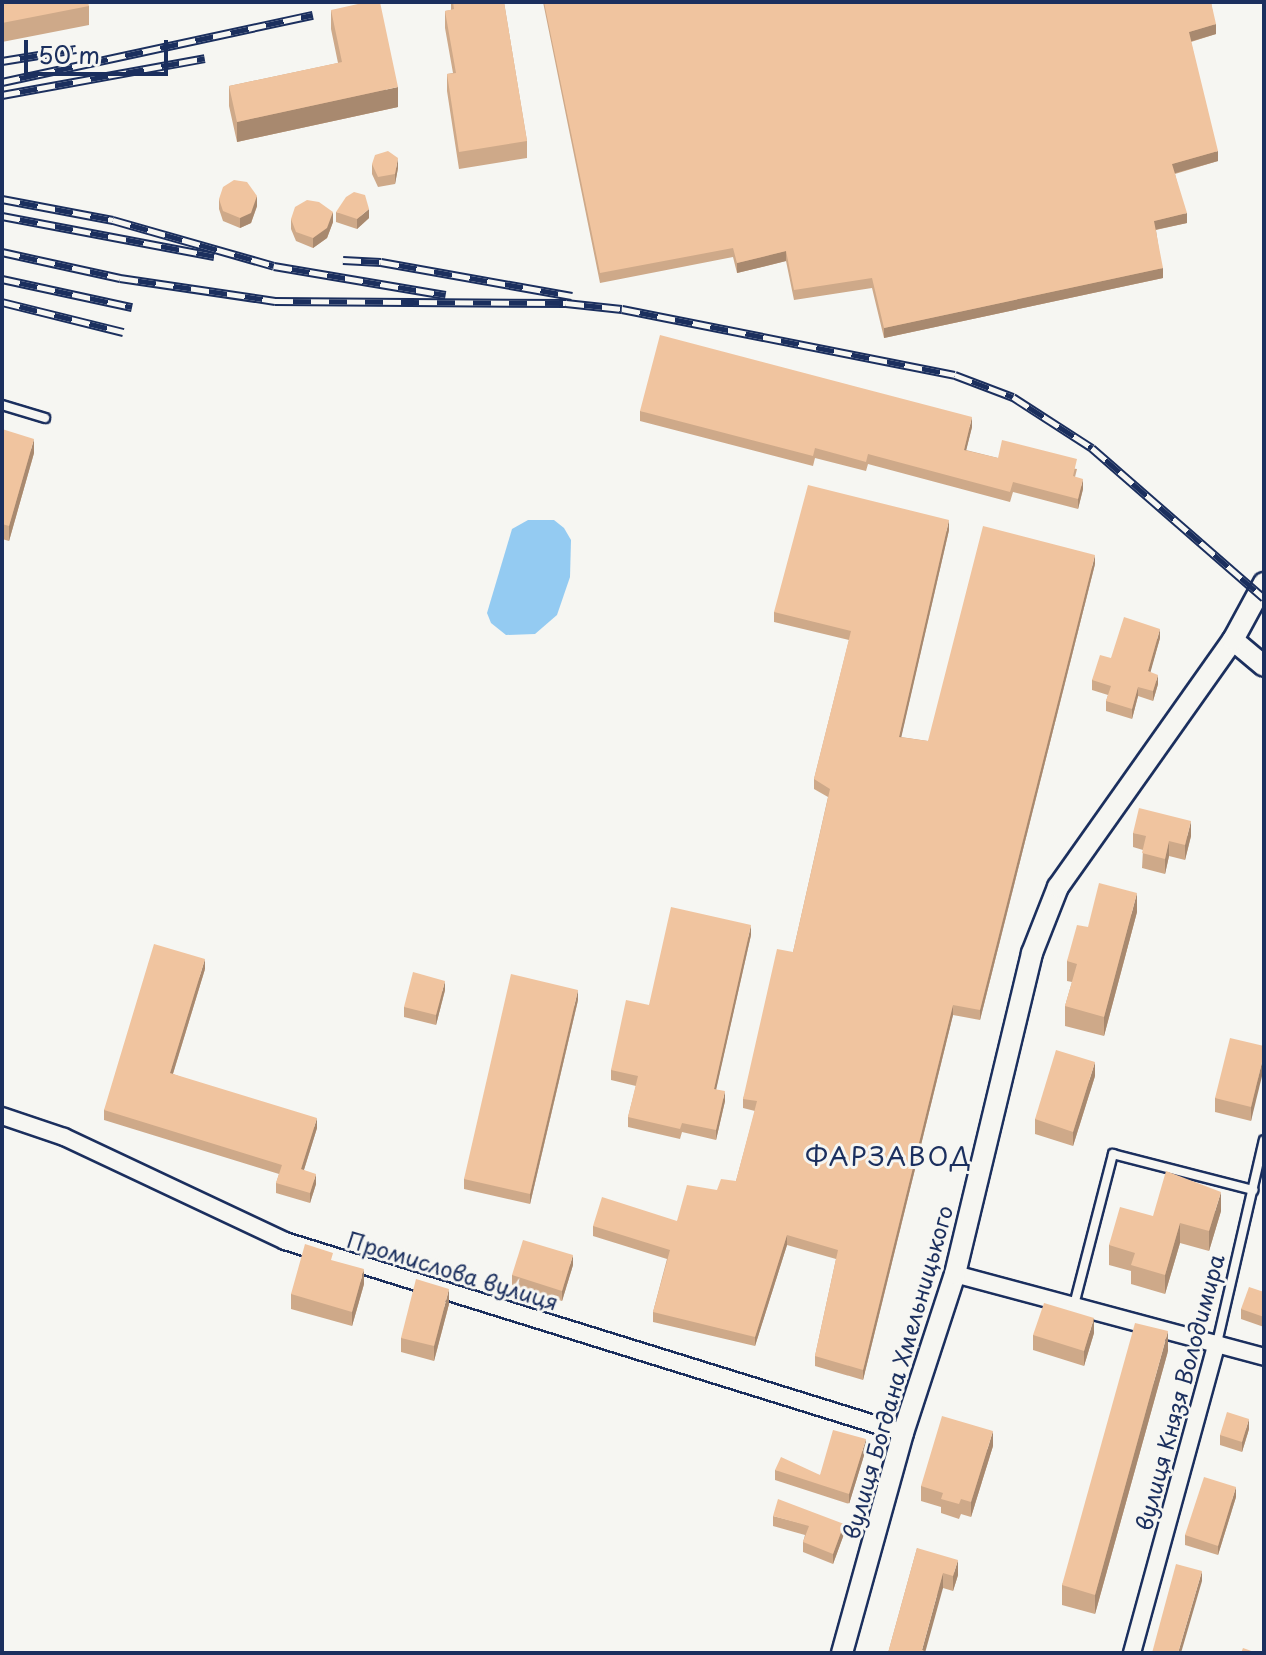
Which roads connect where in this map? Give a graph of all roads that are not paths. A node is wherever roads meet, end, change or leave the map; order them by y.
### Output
1 (2, 405) edge
2 (45, 418) dead end
3 (1264, 583) edge
4 (1233, 640) junction
5 (1264, 666) edge
6 (2, 1116) edge
7 (1264, 1140) edge
8 (1253, 1190) junction
9 (955, 1274) junction
10 (1074, 1305) junction
11 (1217, 1343) junction
12 (1264, 1357) edge
13 (903, 1433) junction
14 (842, 1653) edge
15 (1132, 1653) edge

1 - 2 lane
3 - 4 street, вулиця Богдана Хмельницького
4 - 5 street
4 - 9 street, вулиця Богдана Хмельницького
6 - 13 street, Промислова вулиця
7 - 8 lane, вулиця Князя Володимира
8 - 10 lane
8 - 11 lane, вулиця Князя Володимира
9 - 10 street
9 - 13 street, вулиця Богдана Хмельницького
10 - 11 street
11 - 12 street
11 - 15 street, вулиця Князя Володимира
13 - 14 street, вулиця Богдана Хмельницького

